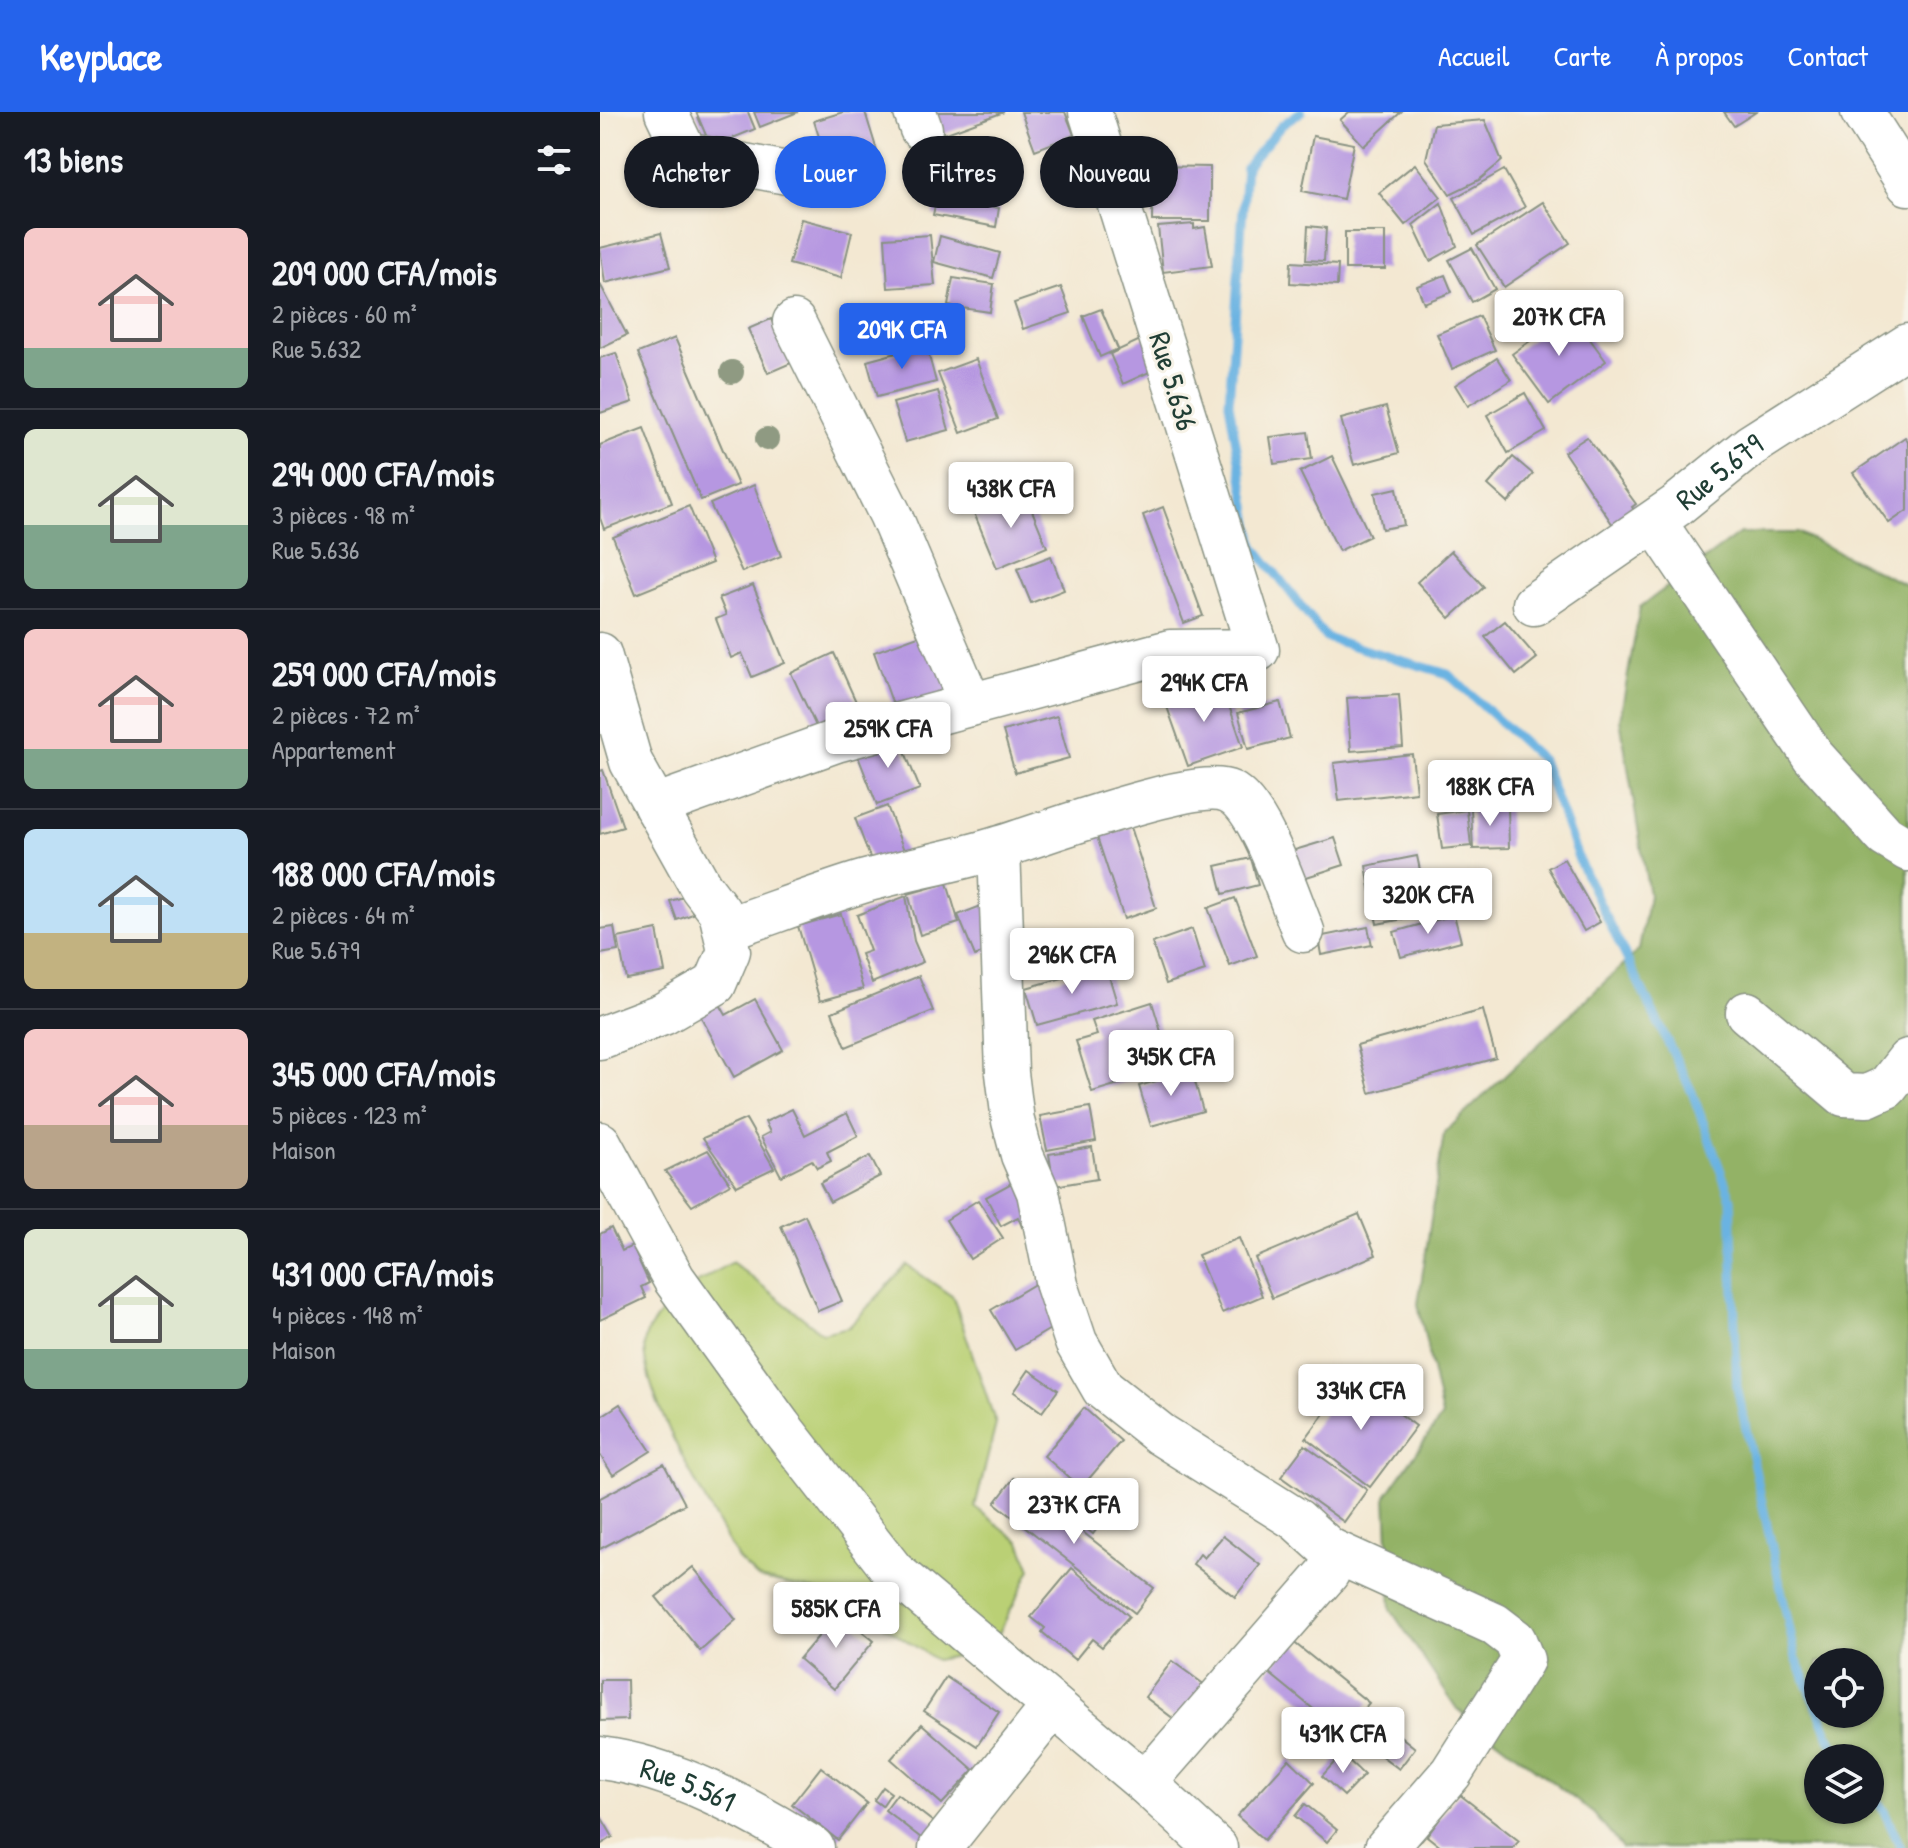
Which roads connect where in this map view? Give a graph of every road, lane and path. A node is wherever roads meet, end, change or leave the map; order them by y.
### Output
1 (666, 112) edge
2 (1090, 112) edge
3 (1862, 112) edge
4 (775, 171) edge
5 (1908, 184) edge
6 (794, 322) dead end
7 (1908, 345) edge
8 (1655, 522) junction
9 (1534, 604) dead end
10 (600, 654) edge
11 (971, 705) junction
12 (655, 806) junction
13 (999, 848) junction
14 (1908, 850) edge
15 (726, 929) junction
16 (1303, 931) dead end
17 (1747, 1013) dead end
18 (600, 1038) edge
19 (1908, 1060) edge
20 (600, 1143) edge
21 (1329, 1549) junction
22 (1053, 1706) junction
23 (600, 1758) edge
24 (1145, 1783) junction
25 (813, 1848) edge
26 (940, 1848) edge
27 (1216, 1848) edge
28 (1386, 1848) edge

1 - 4 street
2 - 11 street, Rue 5.636
3 - 5 street
6 - 11 street
7 - 8 street, Rue 5.679
8 - 9 street, Rue 5.679
8 - 14 street
10 - 12 street
11 - 12 street
12 - 15 street
13 - 15 street
13 - 16 street
13 - 21 street
15 - 18 street
17 - 19 street
20 - 22 street
21 - 24 street
21 - 28 street
22 - 24 street
22 - 26 street
23 - 25 street, Rue 5.561
24 - 27 street

